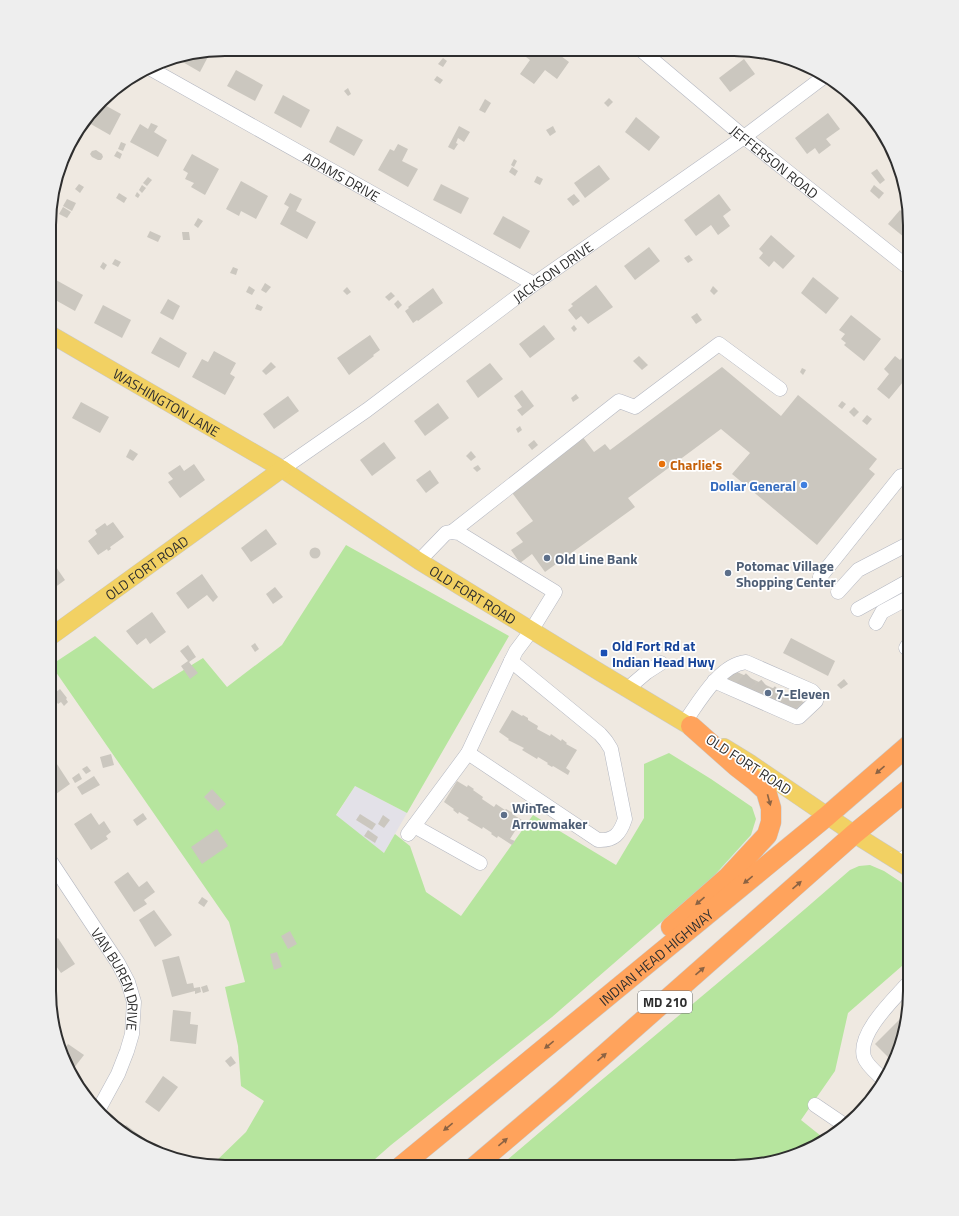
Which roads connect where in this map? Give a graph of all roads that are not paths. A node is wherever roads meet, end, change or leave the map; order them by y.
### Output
1 (648, 56) edge
2 (155, 71) edge
3 (820, 80) edge
4 (744, 137) junction
5 (903, 263) edge
6 (534, 284) junction
7 (56, 337) edge
8 (780, 389) dead end
9 (282, 469) junction
10 (903, 476) edge
11 (452, 532) junction
12 (903, 547) edge
13 (418, 561) junction
14 (820, 577) dead end
15 (903, 584) edge
16 (838, 592) dead end
17 (903, 601) edge
18 (858, 609) dead end
19 (876, 623) dead end
20 (531, 631) junction
21 (56, 633) edge
22 (511, 661) junction
23 (661, 663) dead end
24 (714, 681) junction
25 (806, 688) junction
26 (627, 689) junction
27 (788, 706) junction
28 (688, 724) junction
29 (903, 750) edge
30 (468, 753) junction
31 (903, 794) edge
32 (827, 816) junction
33 (854, 834) junction
34 (903, 859) edge
35 (480, 863) dead end
36 (56, 870) edge
37 (903, 989) edge
38 (579, 1020) junction
39 (880, 1075) edge
40 (101, 1105) edge
41 (815, 1105) dead end
42 (840, 1122) edge
43 (409, 1160) edge
44 (482, 1160) edge

1 - 4 street, JEFFERSON ROAD
2 - 6 street, ADAMS DRIVE
3 - 4 street, JACKSON DRIVE
4 - 5 street, JEFFERSON ROAD
4 - 6 street, JACKSON DRIVE
6 - 9 street, JACKSON DRIVE
7 - 9 main road, WASHINGTON LANE
8 - 11 street
9 - 13 main road, OLD FORT ROAD
9 - 21 main road, OLD FORT ROAD
10 - 14 street
11 - 13 street
11 - 20 street
12 - 16 street
13 - 20 main road, OLD FORT ROAD
15 - 18 street
17 - 19 street
20 - 22 street
20 - 26 main road, OLD FORT ROAD
22 - 30 street
22 - 30 street
23 - 26 street
24 - 25 street
24 - 27 street
24 - 28 street
25 - 27 street
25 - 27 street
26 - 28 main road, OLD FORT ROAD
28 - 32 main road, OLD FORT ROAD
28 -> 38 highway
29 -> 32 highway, INDIAN HEAD HIGHWAY / MD 210
30 - 35 street
31 - 33 highway, MD 210
32 - 33 main road, OLD FORT ROAD
32 -> 38 highway, INDIAN HEAD HIGHWAY / MD 210
33 - 34 main road, OLD FORT ROAD
44 -> 33 highway, MD 210
36 - 40 street, VAN BUREN DRIVE
37 - 39 street
38 -> 43 highway, INDIAN HEAD HIGHWAY / MD 210
41 - 42 street

